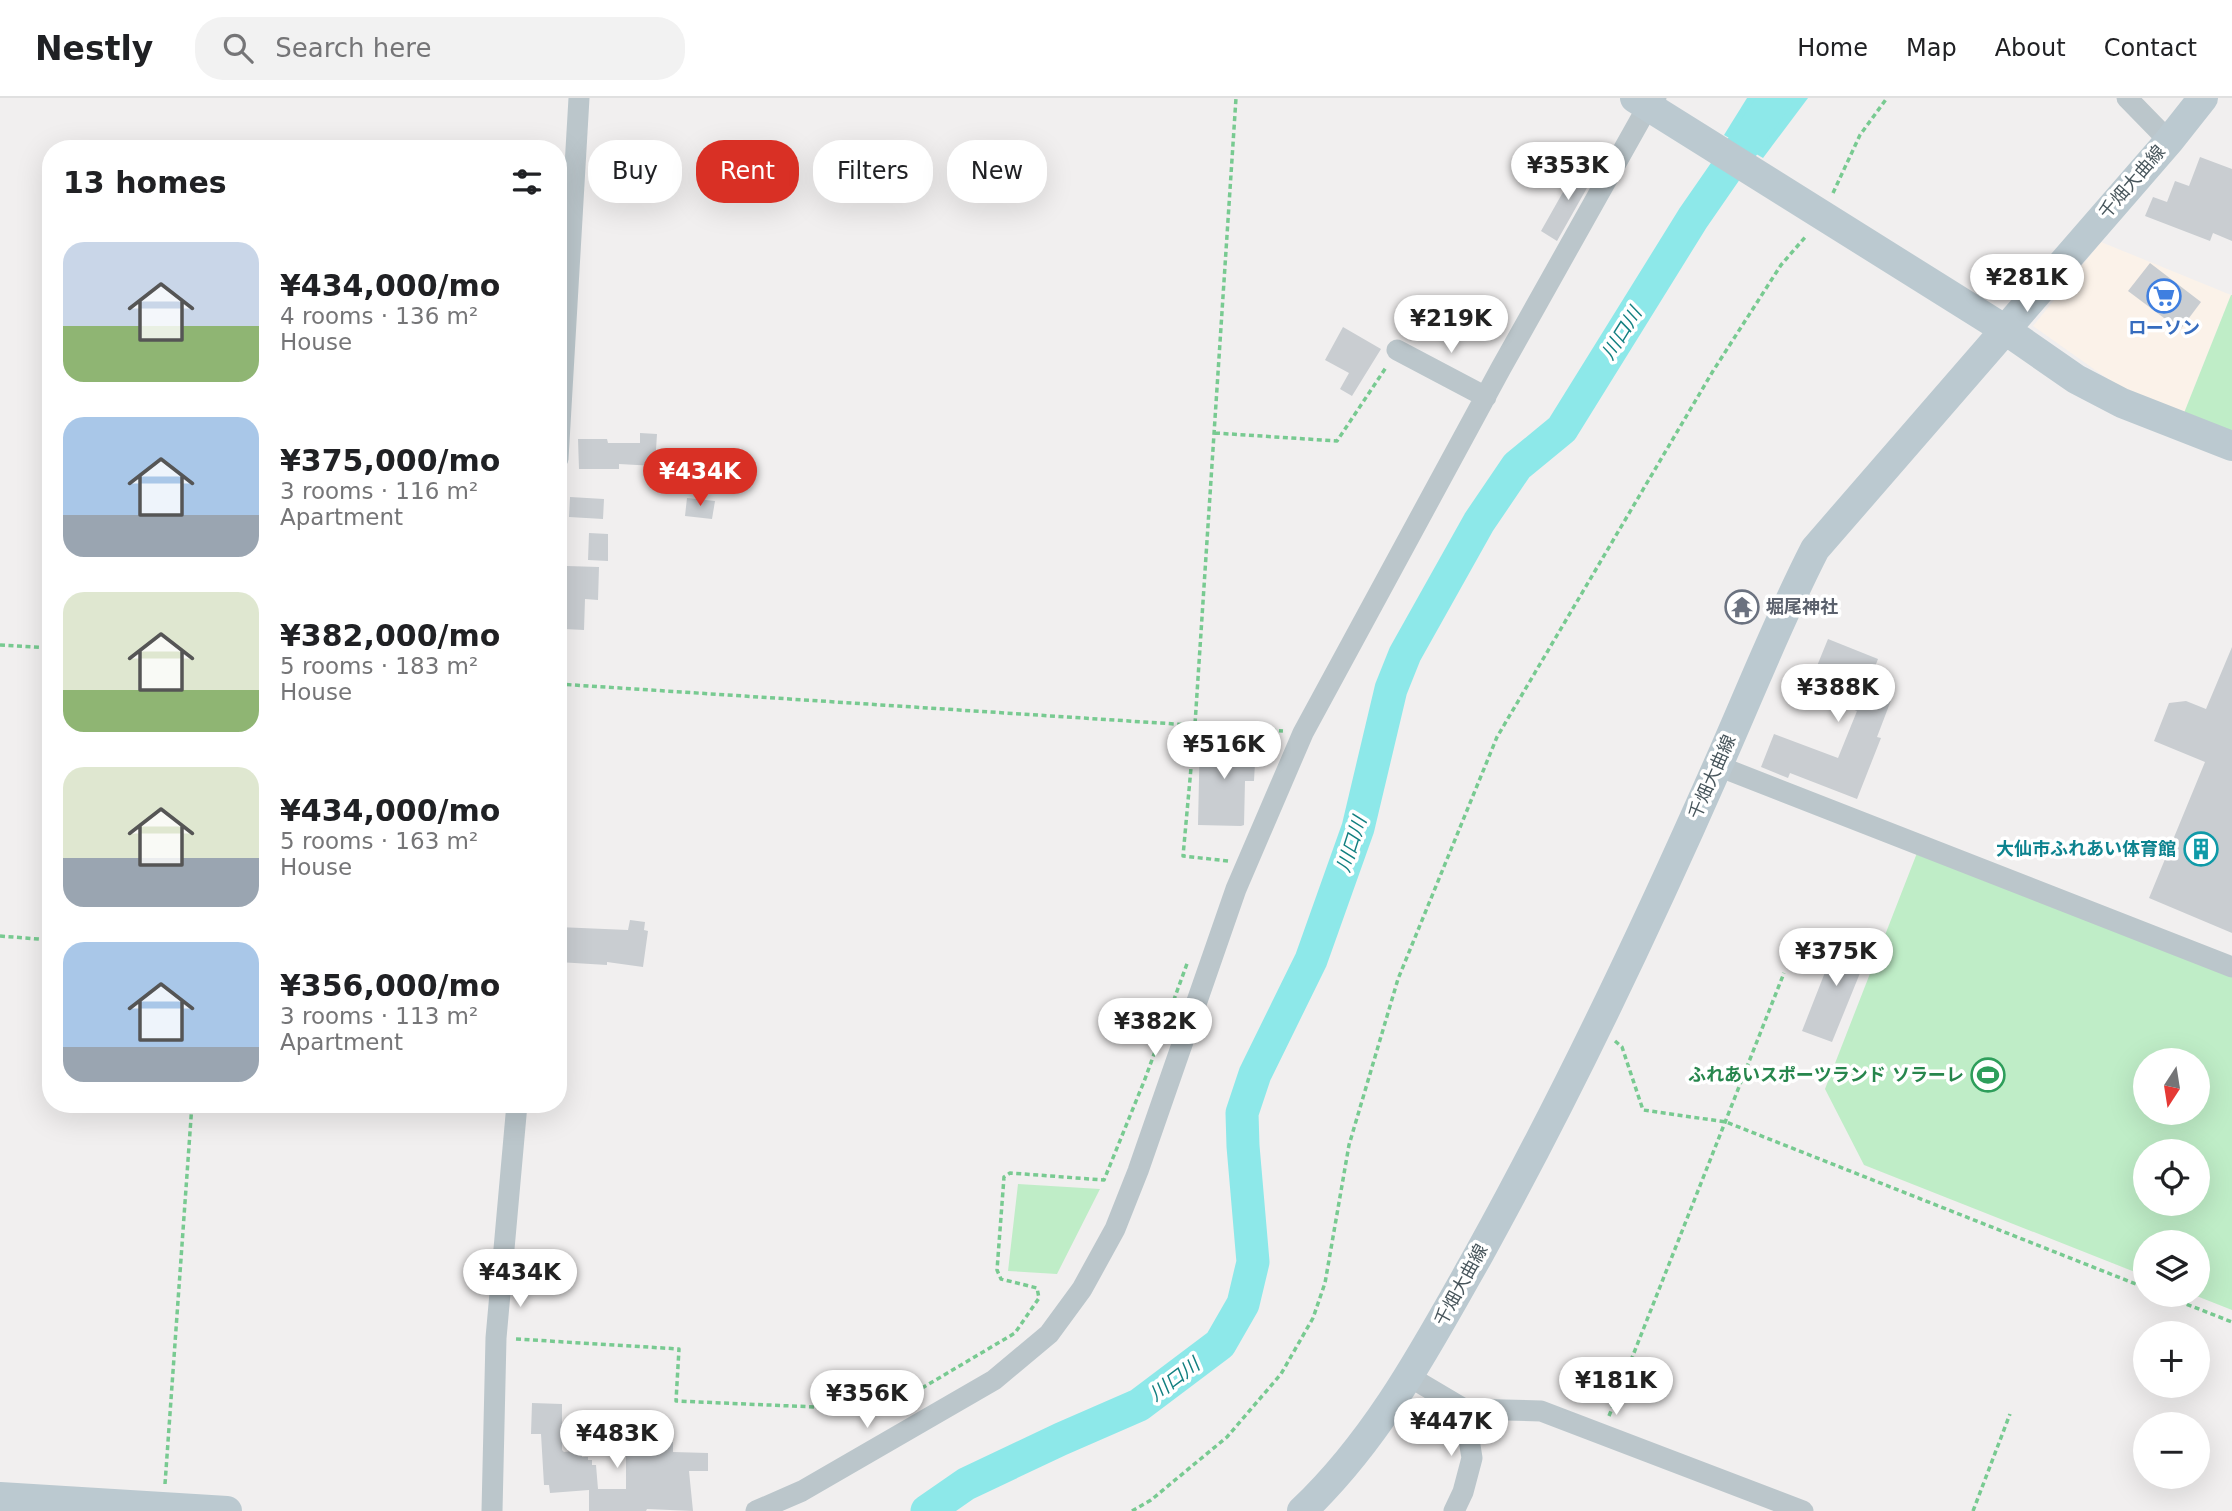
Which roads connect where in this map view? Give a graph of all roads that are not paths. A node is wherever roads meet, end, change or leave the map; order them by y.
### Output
1 (579, 98) edge
2 (2127, 98) edge
3 (2203, 98) edge
4 (1652, 105) edge
5 (2169, 141) junction
6 (567, 304) edge
7 (2004, 329) junction
8 (1397, 350) road end
9 (1486, 397) junction
10 (2232, 446) edge
11 (1718, 766) junction
12 (2232, 967) edge
13 (516, 1113) edge
14 (1410, 1377) junction
15 (1464, 1409) junction
16 (0, 1497) edge
17 (227, 1511) edge
18 (492, 1511) edge
19 (756, 1511) edge
20 (1301, 1511) edge
21 (1454, 1511) edge
22 (1803, 1511) edge

1 - 6 street
2 - 5 street
3 - 5 main road, 千畑大曲線
4 - 7 main road
4 - 9 street
5 - 7 main road, 千畑大曲線
7 - 10 main road
7 - 11 main road, 千畑大曲線
8 - 9 street
9 - 19 street
11 - 12 street
11 - 14 main road, 千畑大曲線
13 - 18 street
14 - 15 street
14 - 20 main road, 千畑大曲線
15 - 21 street
15 - 22 street
16 - 17 main road

